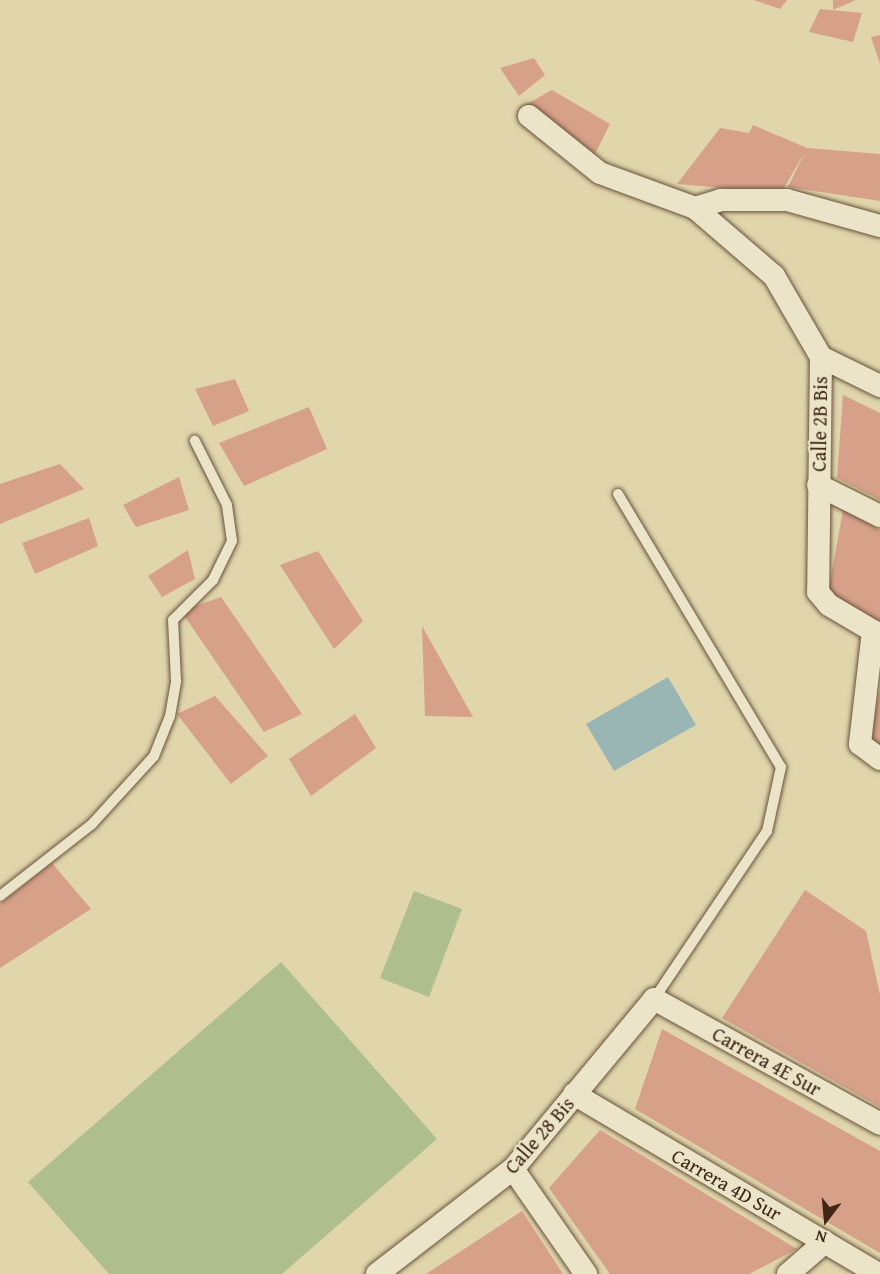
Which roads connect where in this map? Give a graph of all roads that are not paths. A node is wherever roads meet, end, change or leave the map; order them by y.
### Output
1 (529, 116) dead end
2 (695, 208) junction
3 (880, 226) edge
4 (821, 357) junction
5 (880, 386) edge
6 (195, 441) dead end
7 (818, 485) junction
8 (618, 494) dead end
9 (880, 516) edge
10 (876, 633) edge
11 (880, 759) edge
12 (0, 896) edge
13 (654, 999) junction
14 (574, 1094) junction
15 (880, 1124) edge
16 (513, 1169) junction
17 (825, 1242) junction
18 (380, 1273) edge
19 (586, 1274) edge
20 (788, 1274) edge
21 (878, 1274) edge

1 - 2 street, Calle 2B Bis
2 - 3 street
2 - 4 street, Calle 2B Bis
4 - 5 street
4 - 7 street, Calle 2B Bis
6 - 12 lane
7 - 9 street
7 - 10 street, Calle 2B Bis
8 - 13 lane
10 - 11 street
13 - 14 street, Calle 28 Bis
13 - 15 street, Carrera 4E Sur
14 - 16 street, Calle 28 Bis
14 - 17 street, Carrera 4D Sur
16 - 18 street, Calle 28 Bis
16 - 19 street
17 - 20 street
17 - 21 street, Carrera 4D Sur

